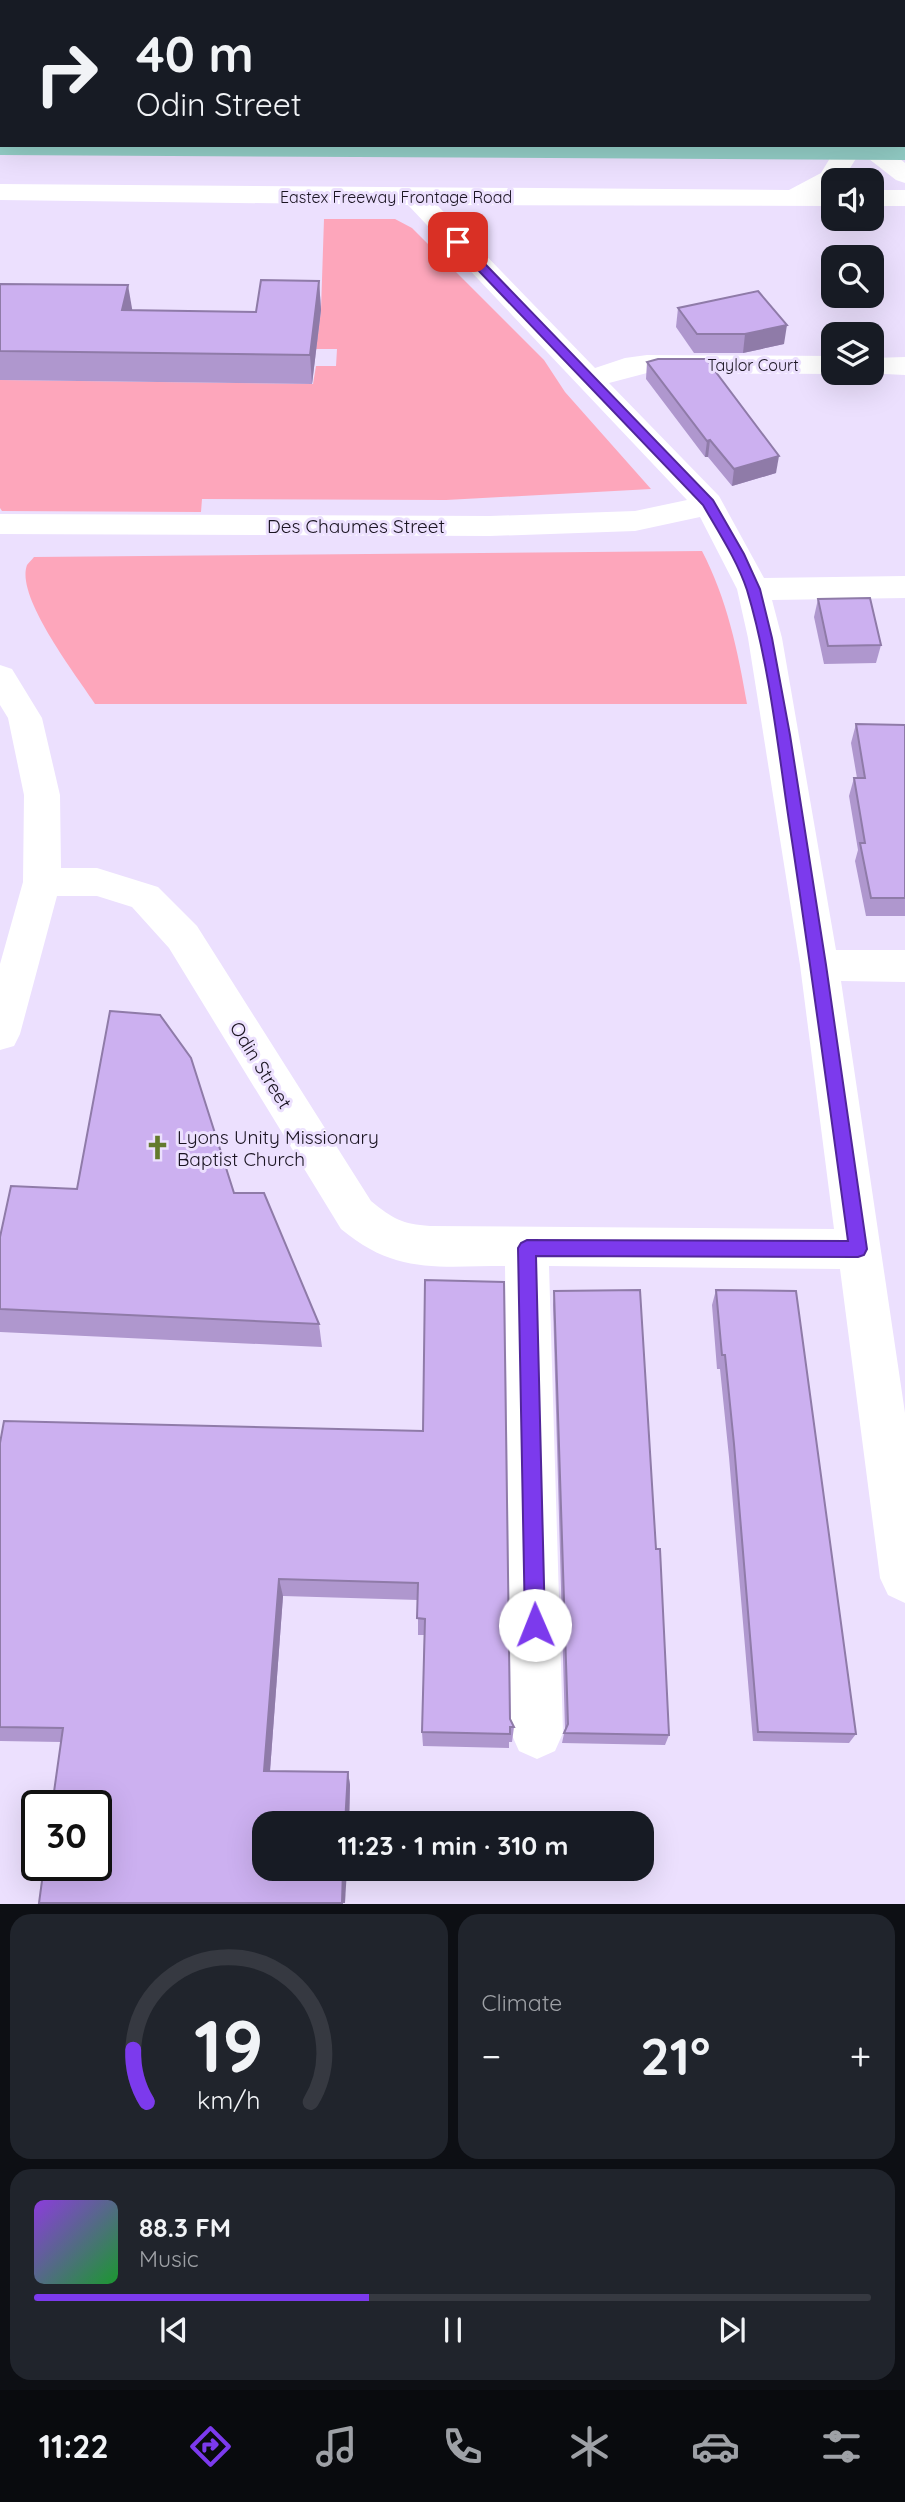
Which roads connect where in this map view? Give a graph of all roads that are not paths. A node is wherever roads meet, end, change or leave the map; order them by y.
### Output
1 (849, 147) edge
2 (870, 147) edge
3 (0, 148) edge
4 (905, 152) edge
5 (905, 175) edge
6 (0, 192) edge
7 (415, 197) junction
8 (793, 198) junction
9 (821, 198) edge
10 (884, 198) edge
11 (905, 198) edge
12 (821, 365) edge
13 (884, 366) edge
14 (905, 366) edge
15 (592, 379) junction
16 (708, 503) junction
17 (0, 524) edge
18 (905, 587) edge
19 (753, 589) junction
20 (0, 677) edge
21 (42, 882) junction
22 (11, 954) edge
23 (818, 965) junction
24 (905, 966) edge
25 (0, 1034) edge
26 (527, 1248) junction
27 (858, 1249) junction
28 (905, 1578) edge
29 (537, 1733) dead end

1 - 8 street, Eastex Freeway Frontage Road
2 - 5 street
3 - 4 main road
6 - 7 street, Eastex Freeway Frontage Road
7 - 8 street, Eastex Freeway Frontage Road
7 - 15 street
8 - 9 street, Eastex Freeway Frontage Road
10 - 11 street
12 - 15 street, Taylor Court
13 - 14 street
15 - 16 street
16 - 17 street, Des Chaumes Street
16 - 19 street
18 - 19 street
19 - 23 street
20 - 21 street
21 - 22 street
21 - 26 street, Odin Street
22 - 25 street
23 - 24 street
23 - 27 street
26 - 27 street, Odin Street
26 - 29 street
27 - 28 street

